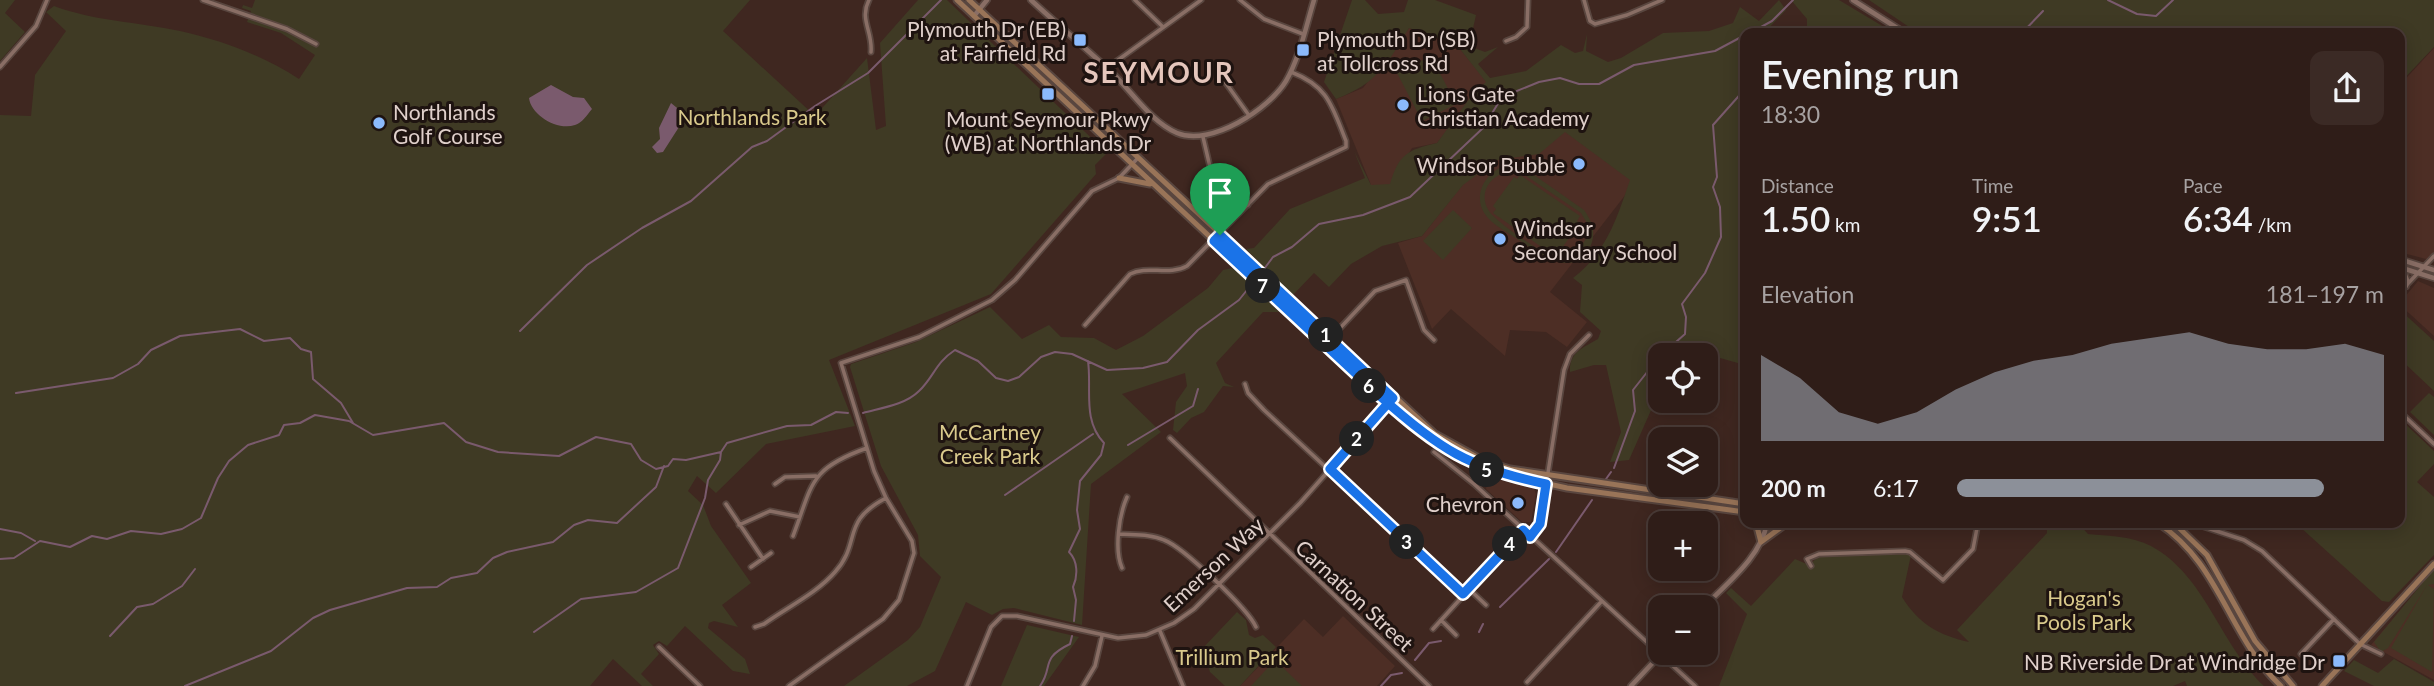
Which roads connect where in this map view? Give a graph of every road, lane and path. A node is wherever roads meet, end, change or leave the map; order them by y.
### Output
1 (47, 0) edge
2 (203, 0) edge
3 (869, 0) edge
4 (957, 0) edge
5 (969, 0) edge
6 (987, 0) edge
7 (1031, 0) edge
8 (1135, 0) edge
9 (1201, 0) edge
10 (1242, 0) edge
11 (1314, 0) edge
12 (1528, 0) edge
13 (1584, 0) edge
14 (1661, 0) edge
15 (1853, 0) edge
16 (979, 9) junction
17 (974, 16) junction
18 (1162, 26) junction
19 (1897, 28) edge
20 (1303, 34) junction
21 (1506, 41) dead end
22 (316, 44) dead end
23 (871, 52) dead end
24 (0, 67) edge
25 (1107, 68) junction
26 (1290, 71) junction
27 (1218, 72) dead end
28 (1248, 114) junction
29 (1203, 137) junction
30 (1137, 159) junction
31 (1132, 165) junction
32 (1119, 177) junction
33 (1153, 185) junction
34 (1248, 205) junction
35 (1220, 235) junction
36 (1214, 241) junction
37 (2434, 256) edge
38 (2405, 261) edge
39 (2424, 267) junction
40 (2405, 270) edge
41 (2434, 270) edge
42 (2405, 273) edge
43 (2418, 273) junction
44 (2434, 278) edge
45 (2406, 286) joint
46 (1085, 325) dead end
47 (1589, 335) dead end
48 (1330, 338) junction
49 (1434, 340) dead end
50 (1325, 344) junction
51 (1245, 384) dead end
52 (1391, 401) junction
53 (2405, 417) edge
54 (1170, 438) dead end
55 (2434, 444) edge
56 (867, 448) junction
57 (1434, 452) dead end
58 (1330, 469) junction
59 (816, 476) junction
60 (1547, 480) junction
61 (775, 484) dead end
62 (886, 498) junction
63 (1127, 498) dead end
64 (1740, 503) edge
65 (726, 504) dead end
66 (1740, 511) edge
67 (800, 517) junction
68 (739, 525) junction
69 (1757, 528) edge
70 (1765, 528) edge
71 (1780, 528) edge
72 (1977, 528) edge
73 (2164, 528) edge
74 (2179, 528) edge
75 (2206, 528) edge
76 (1523, 530) junction
77 (1120, 534) junction
78 (1268, 534) junction
79 (793, 536) dead end
80 (1530, 537) junction
81 (1761, 542) junction
82 (771, 553) dead end
83 (763, 559) junction
84 (2434, 564) edge
85 (1811, 566) dead end
86 (751, 567) dead end
87 (1122, 568) dead end
88 (1217, 585) junction
89 (1469, 589) junction
90 (1463, 594) junction
91 (1715, 595) edge
92 (1601, 602) junction
93 (1486, 605) dead end
94 (2334, 619) junction
95 (1441, 621) junction
96 (755, 627) dead end
97 (1256, 627) dead end
98 (1433, 629) dead end
99 (1160, 631) junction
100 (1456, 635) dead end
101 (1102, 636) junction
102 (1648, 643) edge
103 (2360, 644) junction
104 (659, 647) dead end
105 (2301, 654) dead end
106 (2381, 654) dead end
107 (1651, 665) edge
108 (1673, 665) edge
109 (1527, 682) dead end
110 (700, 686) edge
111 (789, 686) edge
112 (967, 686) edge
113 (1083, 686) edge
114 (1183, 686) edge
115 (1429, 686) edge
116 (1631, 686) edge
117 (1695, 686) edge
118 (2281, 686) edge
119 (2293, 686) edge
120 (2322, 686) edge

1 - 24 street
2 - 22 street
3 - 23 street
4 - 17 main road
5 - 16 main road
6 - 16 street
7 - 25 street
8 - 18 street
9 - 18 street
10 - 20 street
11 - 20 street
12 - 21 street
13 - 14 street
15 - 19 street
16 - 17 street
16 - 30 main road
17 - 31 main road
18 - 25 street
20 - 26 street
25 - 29 street
26 - 28 street
26 - 34 street
27 - 28 street
28 - 29 street
29 - 34 street
30 - 31 street
30 - 35 main road
31 - 32 street
31 - 33 main road
32 - 33 main road
32 - 56 street
33 - 36 main road
34 - 35 street
35 - 36 street
35 - 48 main road
36 - 46 street
36 - 50 main road
37 - 39 street
38 - 39 street
39 - 41 street
39 - 43 street
40 - 43 street
42 - 45 street
43 - 44 street
43 - 45 street
47 - 60 street
48 - 49 street
48 - 50 street
48 - 52 main road
50 - 52 main road
51 - 58 street
52 - 58 street, Emerson Way
52 - 60 main road
53 - 55 street
54 - 78 street, Carnation Street
56 - 59 street
56 - 62 street
57 - 76 street
58 - 78 street, Emerson Way
58 - 90 street
59 - 61 street
59 - 67 street
60 - 64 main road
60 - 66 main road
60 - 80 street
62 - 96 street
62 - 111 street
63 - 77 street
65 - 68 street
67 - 68 street
67 - 79 street
68 - 83 street
69 - 81 main road
70 - 81 street
71 - 81 main road
72 - 85 street
73 - 118 main road
74 - 119 main road
75 - 94 street
76 - 80 street
76 - 89 street
77 - 87 street
77 - 88 street
78 - 88 street, Emerson Way
78 - 115 street, Carnation Street
80 - 92 street
81 - 91 street
82 - 83 street
83 - 86 street
84 - 103 main road
88 - 97 street
88 - 99 street, Emerson Way
89 - 90 street
89 - 93 street
90 - 95 street
92 - 102 street
92 - 109 street
94 - 103 street
94 - 105 street
95 - 98 street
95 - 100 street
99 - 101 street, Emerson Way
99 - 114 street
101 - 112 street, Emerson Way
101 - 113 street
103 - 106 street
103 - 120 main road
104 - 110 street
107 - 116 street
108 - 117 street

